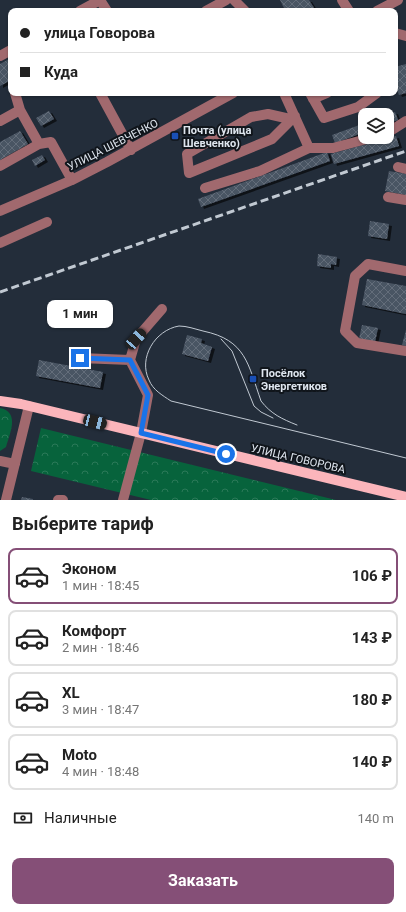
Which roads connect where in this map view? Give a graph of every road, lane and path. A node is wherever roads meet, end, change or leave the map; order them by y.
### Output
1 (226, 0) edge
2 (234, 0) edge
3 (398, 0) edge
4 (85, 8) edge
5 (104, 8) edge
6 (211, 8) edge
7 (242, 8) edge
8 (383, 8) edge
9 (16, 96) edge
10 (102, 96) edge
11 (228, 96) edge
12 (285, 96) edge
13 (311, 96) edge
14 (373, 96) edge
15 (20, 110) junction
16 (293, 117) junction
17 (0, 121) edge
18 (406, 121) edge
19 (394, 129) edge
20 (358, 141) edge
21 (39, 144) junction
22 (309, 148) junction
23 (132, 150) junction
24 (0, 166) edge
25 (72, 180) junction
26 (205, 188) dead end
27 (388, 197) dead end
28 (406, 200) edge
29 (0, 211) edge
30 (47, 222) dead end
31 (0, 243) edge
32 (406, 271) edge
33 (162, 309) dead end
34 (406, 351) edge
35 (80, 358) dead end
36 (130, 360) junction
37 (0, 396) edge
38 (0, 401) edge
39 (25, 405) junction
40 (141, 433) junction
41 (0, 460) edge
42 (15, 464) junction
43 (406, 497) edge
44 (6, 500) edge
45 (58, 500) edge
46 (63, 500) edge
47 (123, 500) edge

1 - 6 street
2 - 7 street
3 - 8 street
4 - 5 street
9 - 15 street
10 - 23 street
11 - 23 street, УЛИЦА ШЕВЧЕНКО
12 - 16 street
13 - 14 street
15 - 17 street
15 - 21 street
16 - 16 street
16 - 22 street
18 - 19 street
20 - 22 street
21 - 24 street
21 - 25 street
22 - 26 street
23 - 25 street, УЛИЦА ШЕВЧЕНКО
25 - 29 street, УЛИЦА ШЕВЧЕНКО
27 - 28 street
30 - 31 street
32 - 34 street
33 - 36 street
35 - 36 street
36 - 40 street
37 - 39 main road, УЛИЦА ГОВОРОВА
38 - 39 main road, УЛИЦА ГОВОРОВА
39 - 40 main road, УЛИЦА ГОВОРОВА
39 - 42 street
40 - 43 main road, УЛИЦА ГОВОРОВА
40 - 47 street
41 - 42 street
42 - 44 street
45 - 46 street

